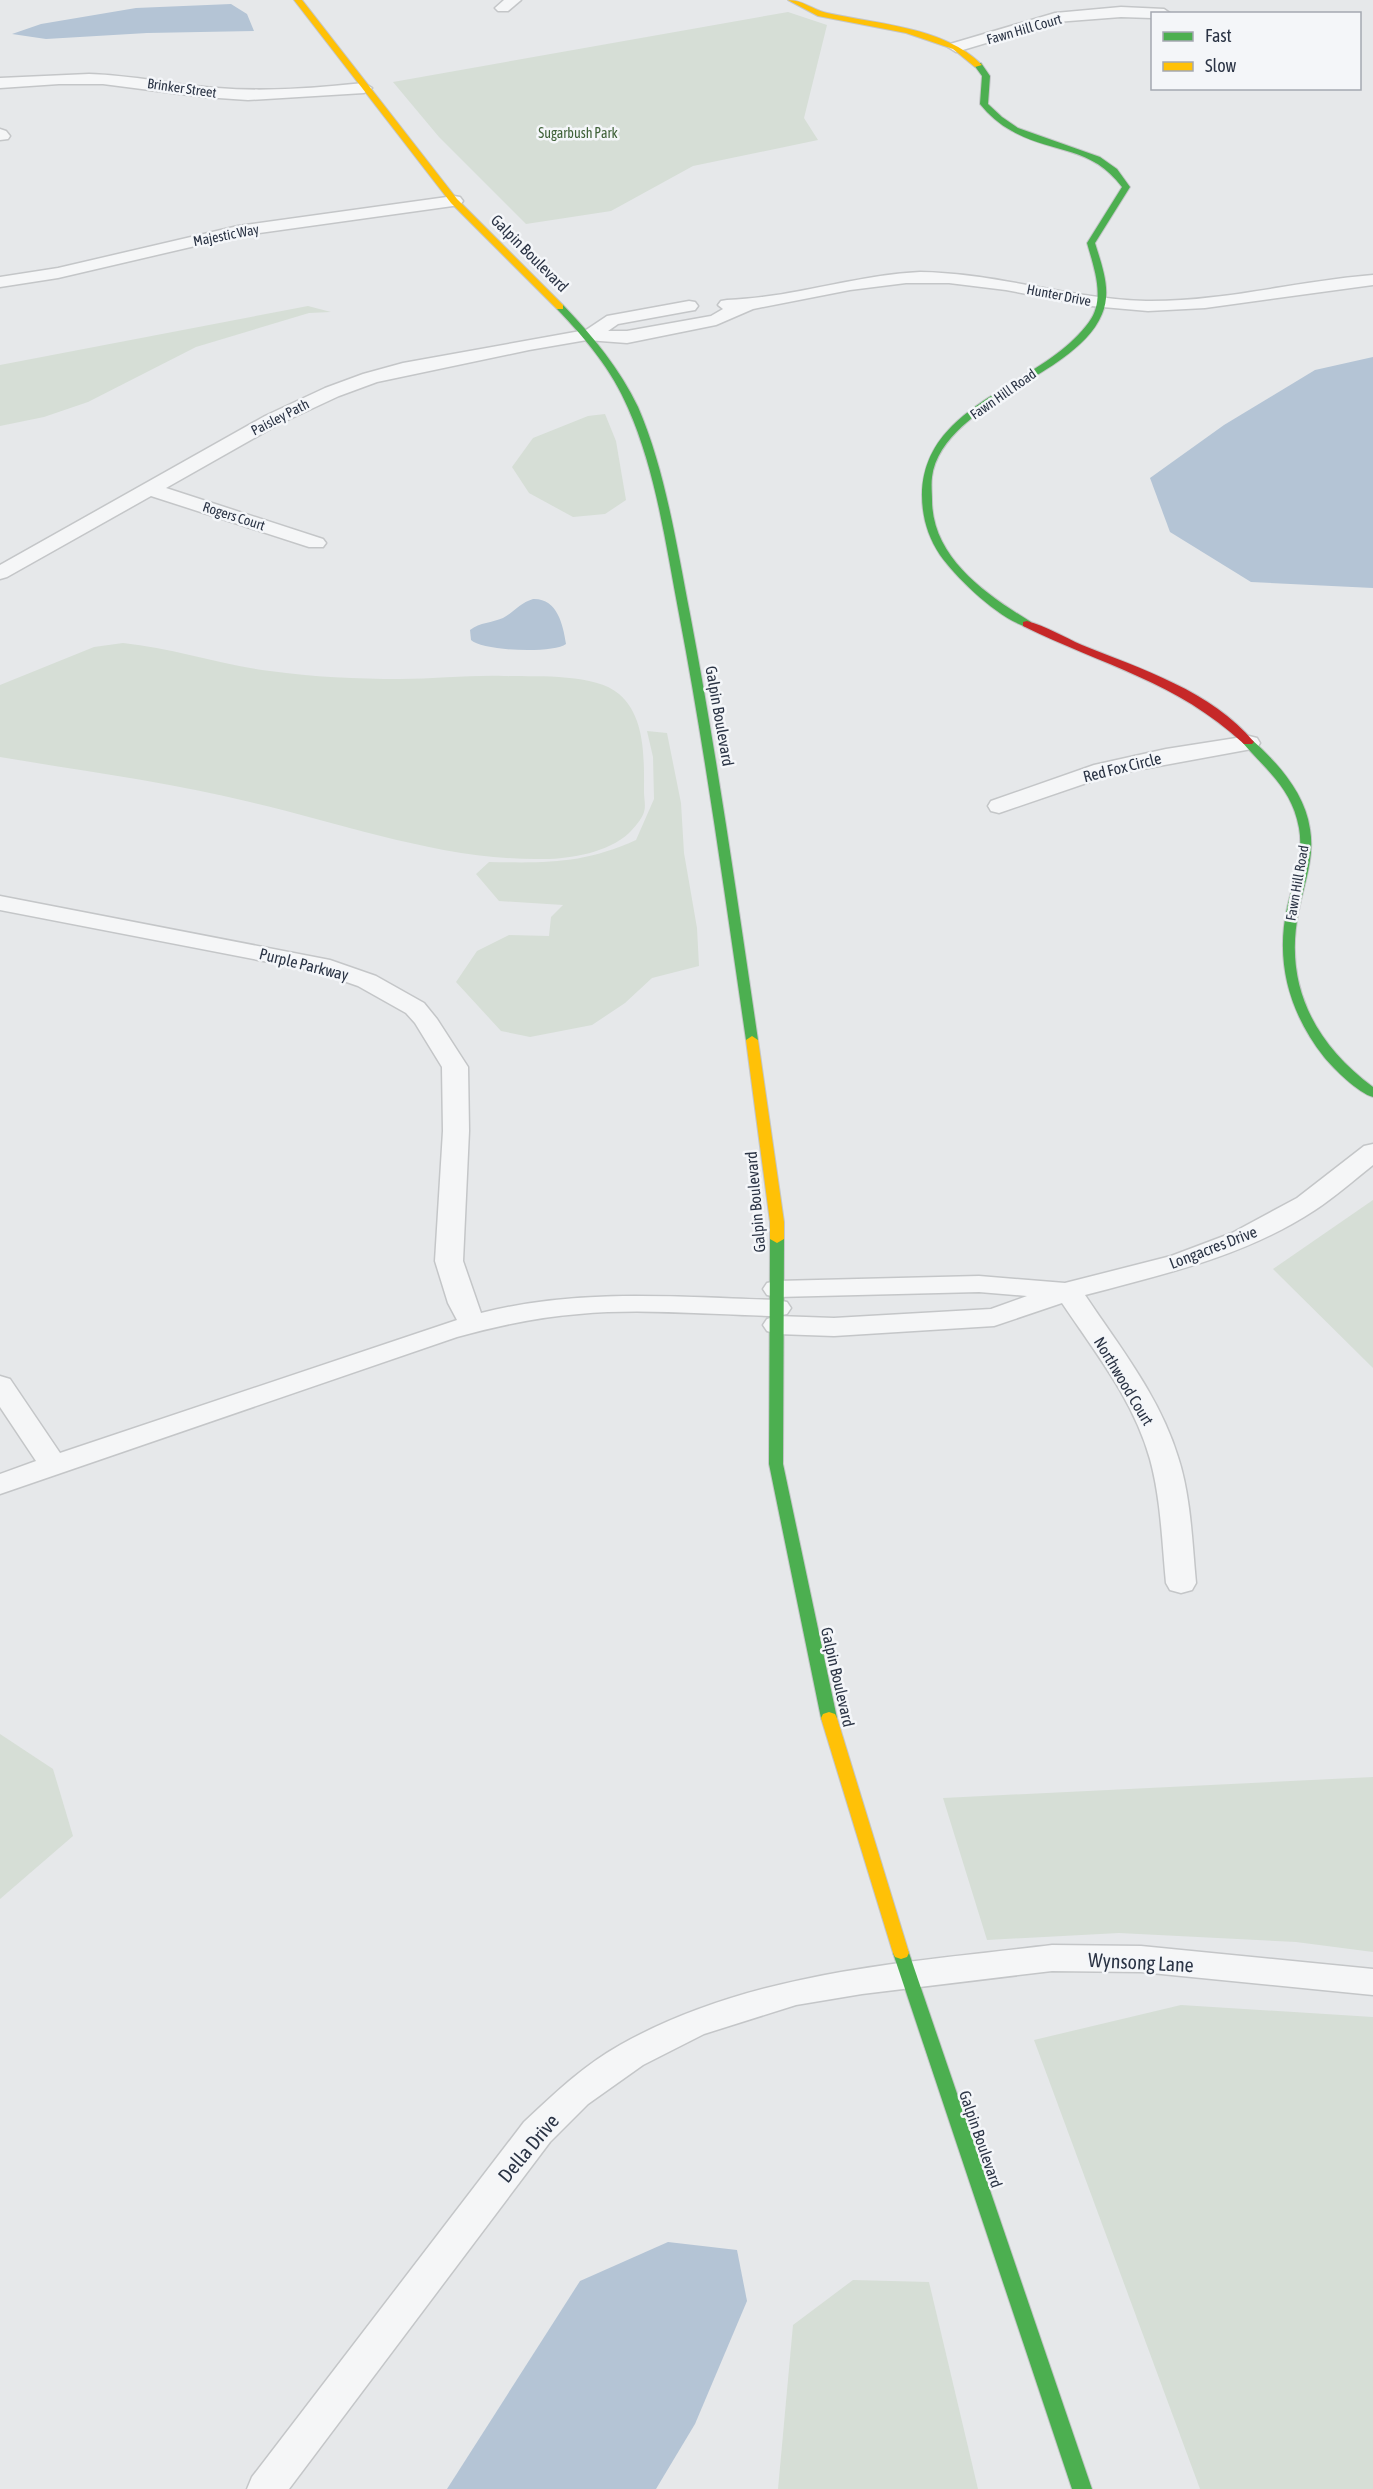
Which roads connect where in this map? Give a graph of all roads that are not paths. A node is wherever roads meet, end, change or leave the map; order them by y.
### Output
1 (298, 0) edge
2 (792, 0) edge
3 (1151, 13) edge
4 (956, 47) junction
5 (0, 83) edge
6 (364, 88) junction
7 (454, 201) junction
8 (1373, 280) edge
9 (0, 282) edge
10 (1102, 303) junction
11 (587, 334) junction
12 (152, 490) junction
13 (316, 543) dead end
14 (0, 573) edge
15 (1250, 743) junction
16 (999, 806) dead end
17 (0, 903) edge
18 (1373, 1093) edge
19 (1373, 1152) edge
20 (1068, 1291) junction
21 (777, 1307) junction
22 (473, 1324) junction
23 (0, 1385) edge
24 (54, 1466) junction
25 (0, 1484) edge
26 (1181, 1583) dead end
27 (908, 1976) junction
28 (1373, 1982) edge
29 (266, 2489) edge
30 (1082, 2489) edge

1 - 6 street, Galpin Boulevard
2 - 4 street
3 - 4 street, Fawn Hill Court
4 - 10 street
5 - 6 street, Brinker Street
6 - 7 street, Galpin Boulevard
7 - 9 street, Majestic Way
7 - 11 street, Galpin Boulevard
8 - 10 street, Hunter Drive
10 - 11 street, Hunter Drive
10 - 15 street, Fawn Hill Road
11 - 12 street, Paisley Path
11 - 21 street, Galpin Boulevard
12 - 13 street, Rogers Court
12 - 14 street, Paisley Path
15 - 16 street, Red Fox Circle
15 - 18 street, Fawn Hill Road
17 - 22 street, Purple Parkway
19 - 20 street, Longacres Drive
20 - 21 street, Longacres Drive
20 - 21 street, Longacres Drive
20 - 26 street, Northwood Court
21 - 22 street
21 - 27 street, Galpin Boulevard
22 - 24 street
23 - 24 street
24 - 25 street
27 - 28 street, Wynsong Lane
27 - 29 street, Della Drive
27 - 30 street, Galpin Boulevard

